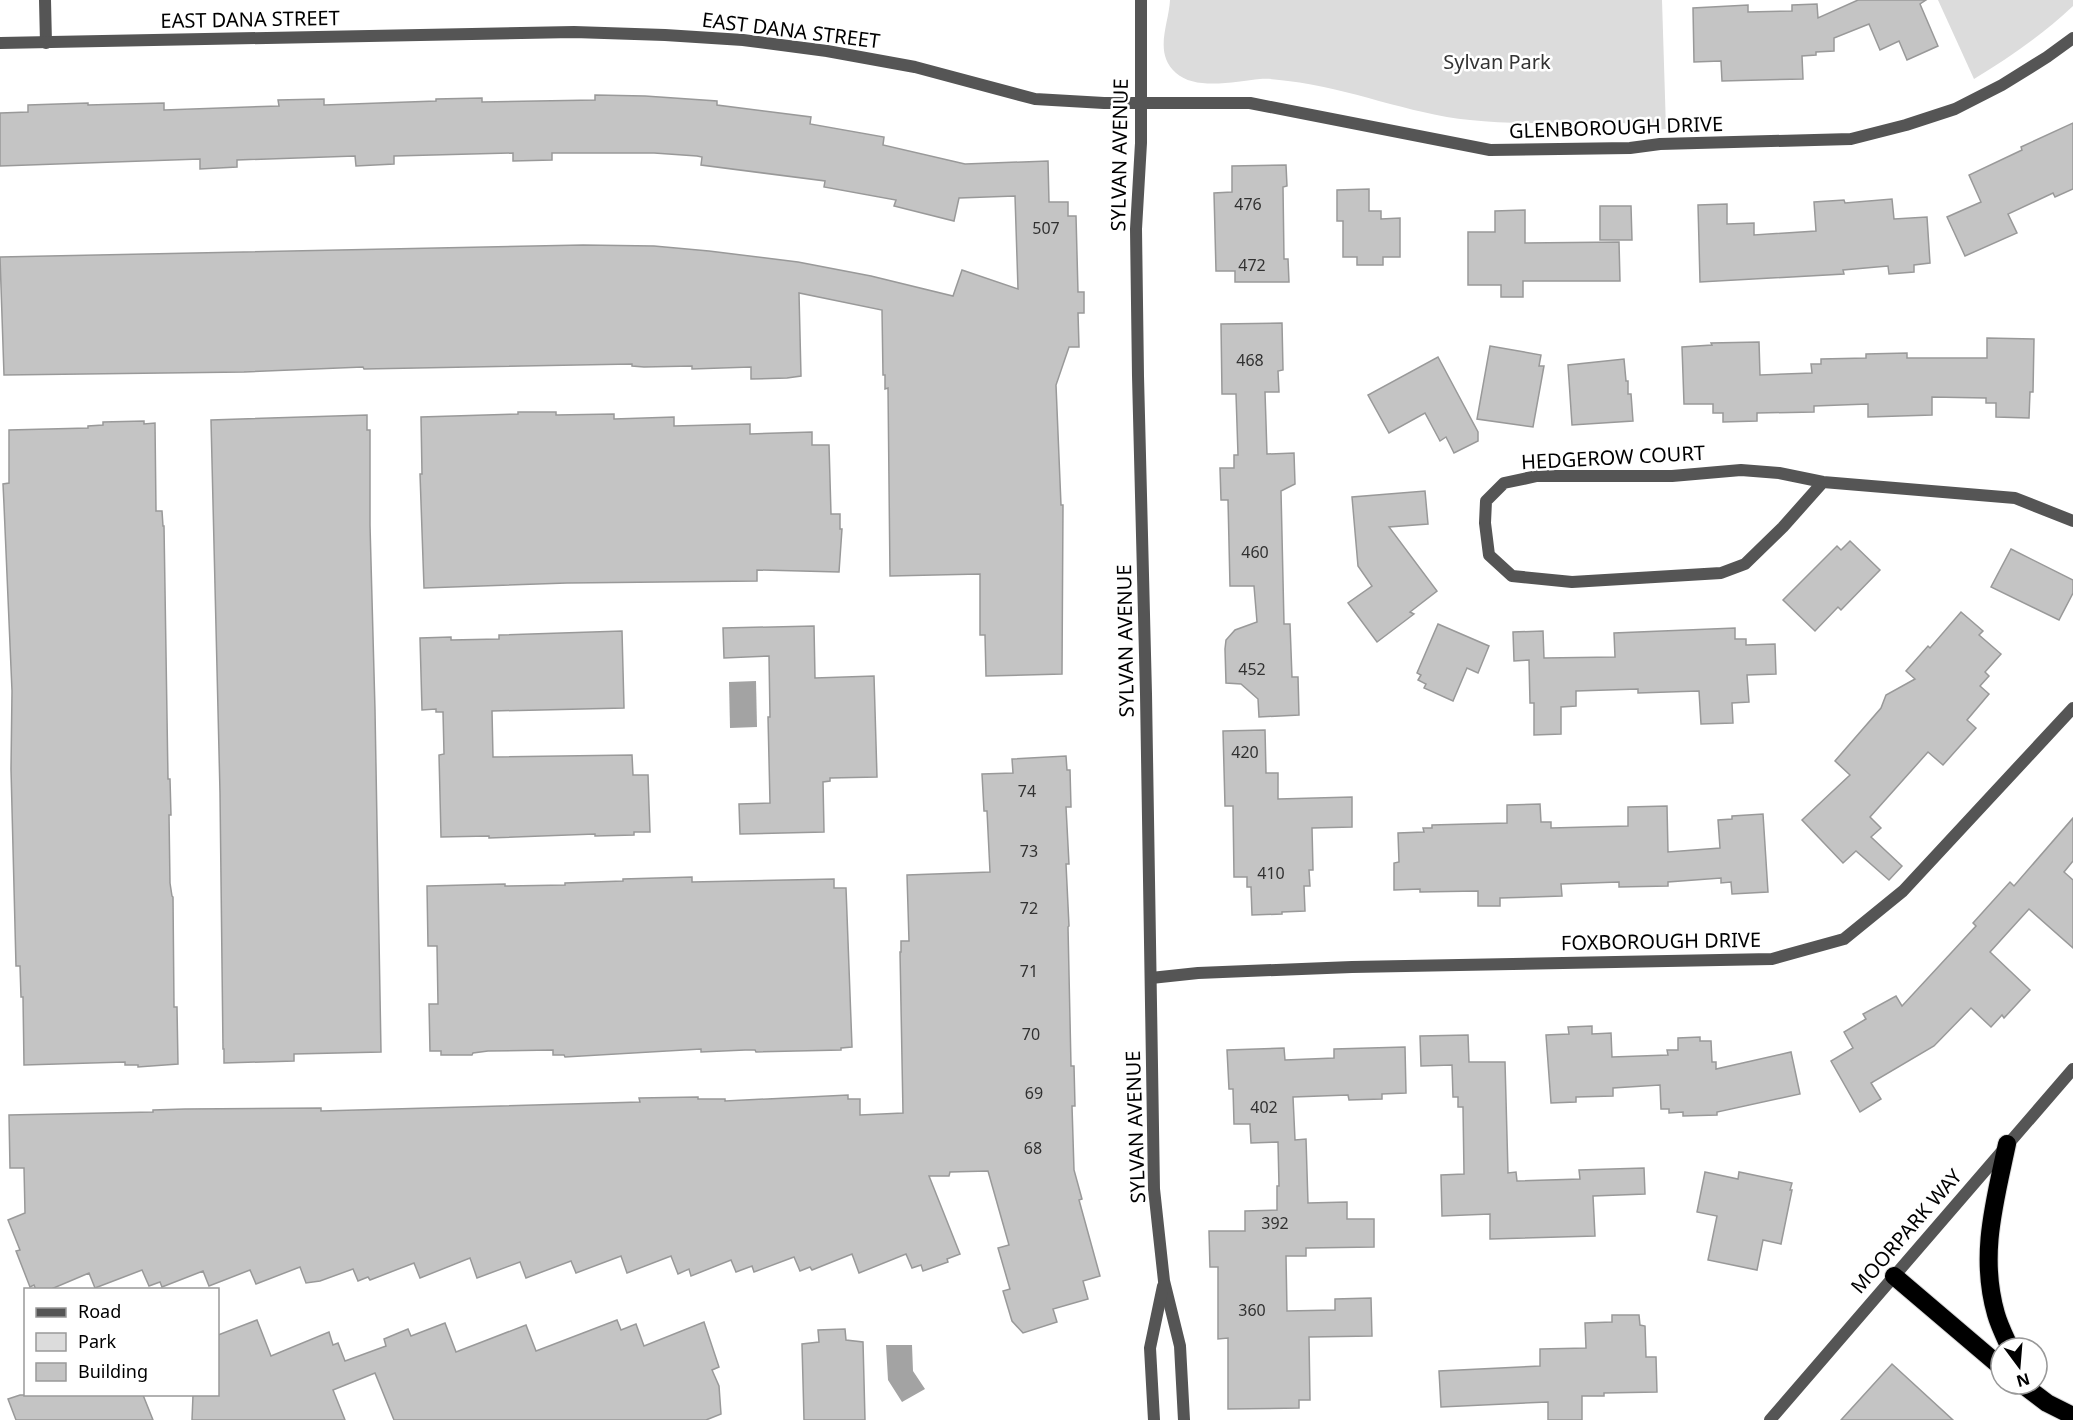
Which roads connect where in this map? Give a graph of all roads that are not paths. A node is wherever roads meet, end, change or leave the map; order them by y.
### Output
1 (45, 0) edge
2 (1141, 0) edge
3 (2073, 38) edge
4 (0, 43) edge
5 (46, 43) junction
6 (1141, 103) junction
7 (1823, 482) junction
8 (2073, 521) edge
9 (2073, 708) edge
10 (1151, 978) junction
11 (2073, 1069) edge
12 (2007, 1144) junction
13 (1894, 1276) junction
14 (1164, 1281) junction
15 (2005, 1336) edge
16 (1989, 1357) edge
17 (2037, 1396) edge
18 (2041, 1396) edge
19 (2047, 1404) junction
20 (2073, 1416) edge
21 (1154, 1420) edge
22 (1184, 1420) edge
23 (1770, 1420) edge

1 - 5 street
2 - 6 street, SYLVAN AVENUE
3 - 6 street, GLENBOROUGH DRIVE
4 - 5 street, EAST DANA STREET
5 - 6 street, EAST DANA STREET
6 - 10 street, SYLVAN AVENUE
7 - 7 street, HEDGEROW COURT
7 - 8 street, HEDGEROW COURT
9 - 10 street, FOXBOROUGH DRIVE
10 - 14 street, SYLVAN AVENUE
11 - 12 street, MOORPARK WAY
12 - 13 street, MOORPARK WAY
12 - 15 highway
13 - 16 highway
13 - 23 street, MOORPARK WAY
14 - 21 street, SYLVAN AVENUE
14 - 22 street, SYLVAN AVENUE
17 - 19 highway
18 - 19 highway
19 - 20 highway

